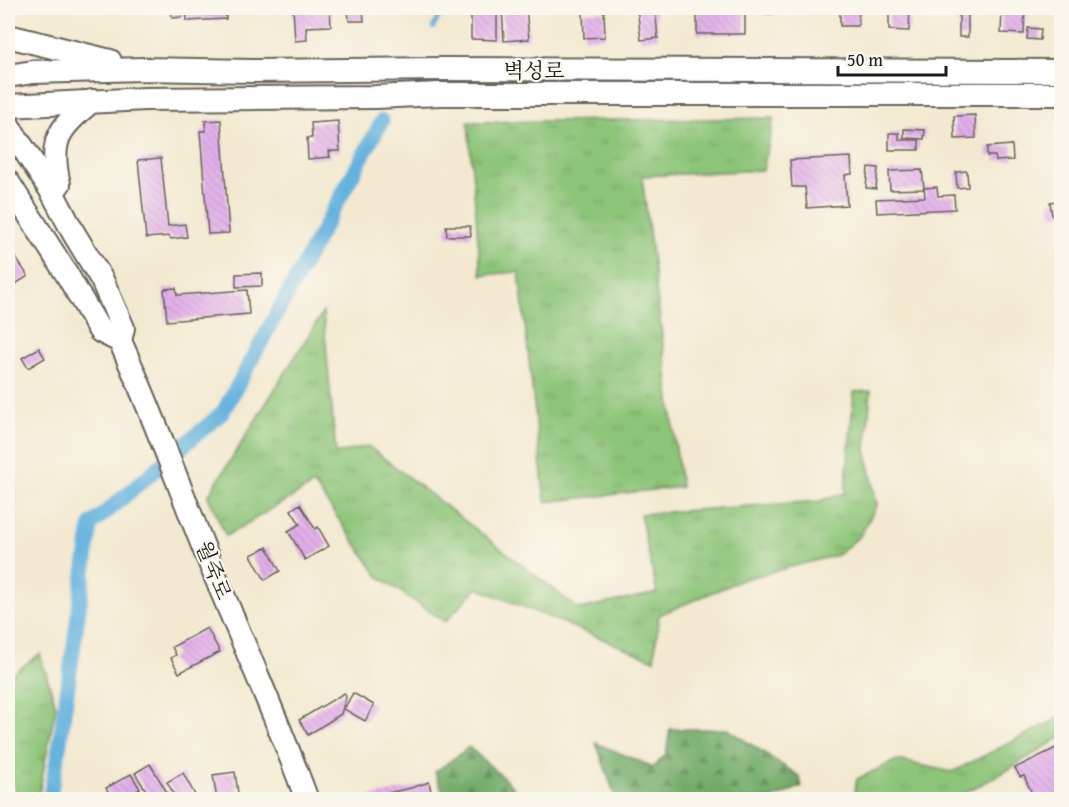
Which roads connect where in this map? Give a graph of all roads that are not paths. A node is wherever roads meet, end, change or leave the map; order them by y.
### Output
1 (8, 36) edge
2 (143, 69) junction
3 (1062, 71) edge
4 (8, 76) edge
5 (1062, 94) edge
6 (92, 101) junction
7 (8, 106) edge
8 (8, 125) edge
9 (8, 182) edge
10 (52, 192) junction
11 (120, 341) junction
12 (307, 800) edge

1 - 2 main road
2 - 3 main road, 벽성로
2 - 4 main road, 벽성로
5 - 6 main road, 벽성로
6 - 7 main road, 벽성로
6 - 10 main road
8 - 10 main road, 월죽로
9 - 11 main road
10 - 11 main road, 월죽로
11 - 12 main road, 월죽로

